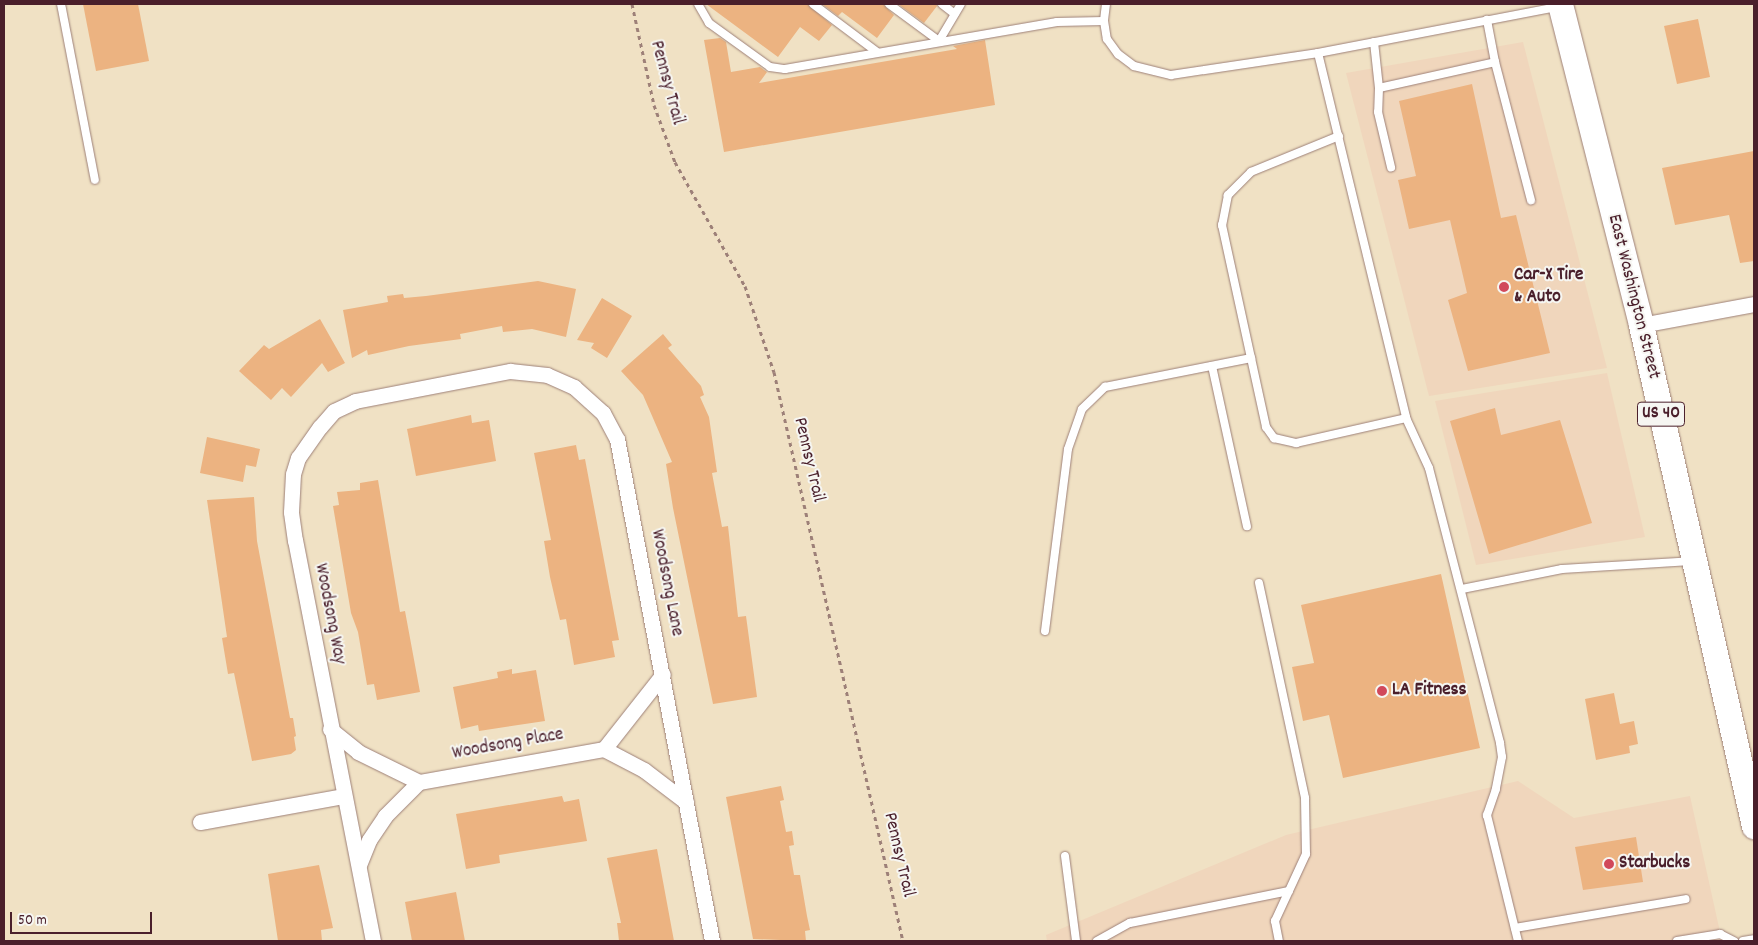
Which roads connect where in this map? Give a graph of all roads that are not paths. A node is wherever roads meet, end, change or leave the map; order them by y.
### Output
1 (61, 4) edge
2 (698, 4) edge
3 (813, 4) edge
4 (889, 4) edge
5 (942, 4) edge
6 (961, 4) edge
7 (1106, 4) edge
8 (1561, 5) edge
9 (955, 14) junction
10 (1487, 20) junction
11 (1104, 22) junction
12 (939, 41) junction
13 (1374, 42) junction
14 (877, 52) junction
15 (1318, 53) junction
16 (1496, 62) junction
17 (1379, 88) junction
18 (1339, 136) junction
19 (1391, 167) dead end
20 (95, 180) dead end
21 (1531, 200) dead end
22 (1754, 304) edge
23 (1641, 325) junction
24 (1251, 358) junction
25 (1212, 366) junction
26 (438, 383) joint
27 (1406, 418) junction
28 (1247, 526) dead end
29 (1694, 561) junction
30 (1259, 583) dead end
31 (1462, 589) junction
32 (1045, 631) dead end
33 (662, 674) junction
34 (330, 729) junction
35 (604, 748) junction
36 (419, 782) junction
37 (343, 796) junction
38 (686, 802) junction
39 (200, 822) dead end
40 (1754, 826) edge
41 (1065, 856) dead end
42 (359, 865) junction
43 (1289, 891) junction
44 (1686, 899) dead end
45 (1515, 928) junction
46 (1754, 939) edge
47 (373, 941) edge
48 (712, 941) edge
49 (1076, 941) edge
50 (1096, 941) edge
51 (1279, 941) edge
52 (1518, 941) edge
53 (1677, 941) edge
54 (1734, 941) edge
55 (1743, 941) edge

1 - 20 lane
2 - 14 lane
3 - 14 lane
4 - 12 lane
5 - 9 lane
6 - 9 lane
7 - 11 lane
8 - 10 lane
8 - 23 main road, East Washington Street / US 40
9 - 12 lane
10 - 13 lane
10 - 16 lane
11 - 12 lane
11 - 15 lane
12 - 14 lane
13 - 15 lane
13 - 17 lane
15 - 18 lane
16 - 17 lane
16 - 21 lane
17 - 19 lane
18 - 24 lane
18 - 27 lane
22 - 23 street
23 - 29 main road, East Washington Street / US 40
24 - 25 lane
24 - 27 lane
25 - 28 lane
25 - 32 lane
26 - 33 street, Woodsong Lane
26 - 34 street, Woodsong Way
27 - 31 lane
29 - 31 lane
29 - 40 main road, East Washington Street / US 40
30 - 43 lane
31 - 45 lane
33 - 35 street
33 - 38 street, Woodsong Lane
34 - 36 street
34 - 37 street, Woodsong Way
35 - 36 street, Woodsong Place
35 - 38 street
36 - 42 street
37 - 39 street
37 - 42 street, Woodsong Way
38 - 48 street, Woodsong Lane
41 - 49 lane
42 - 47 street, Woodsong Way
43 - 50 lane
43 - 51 lane
44 - 45 lane
45 - 52 lane
46 - 55 lane
53 - 54 lane

